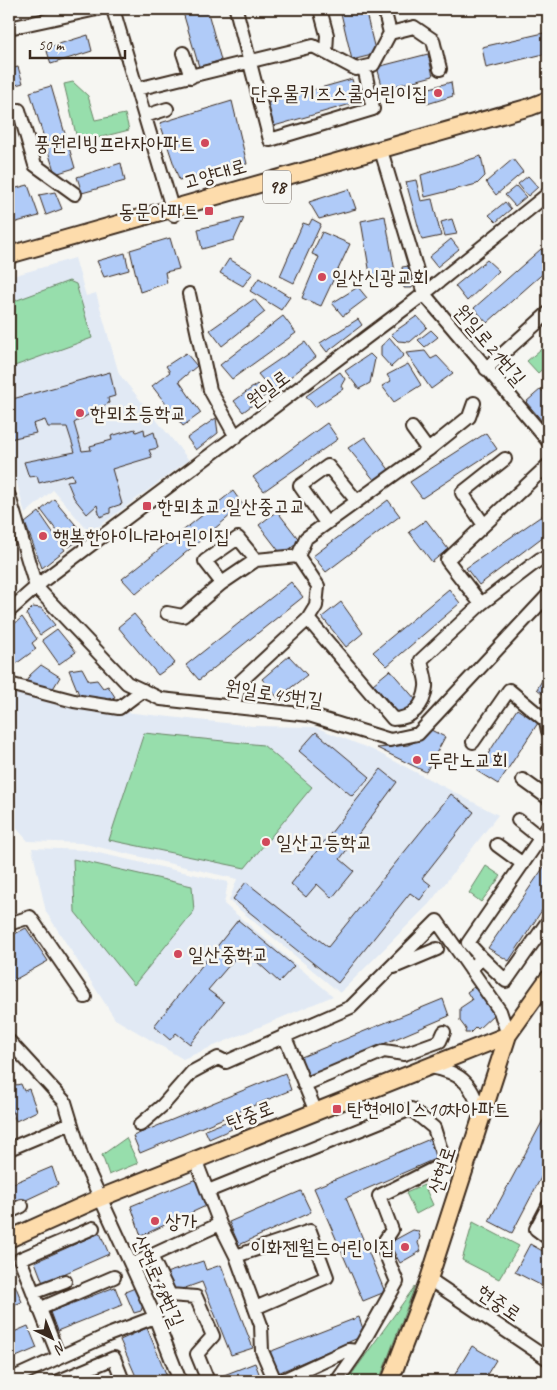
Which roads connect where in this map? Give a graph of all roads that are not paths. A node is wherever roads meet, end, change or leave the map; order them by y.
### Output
1 (97, 9) edge
2 (113, 9) edge
3 (236, 9) edge
4 (320, 9) edge
5 (384, 9) edge
6 (9, 28) edge
7 (390, 33) junction
8 (183, 53) dead end
9 (326, 53) junction
10 (249, 62) junction
11 (364, 67) junction
12 (440, 69) dead end
13 (191, 77) junction
14 (138, 89) junction
15 (547, 106) edge
16 (167, 109) dead end
17 (9, 112) edge
18 (146, 116) junction
19 (382, 157) junction
20 (76, 194) dead end
21 (548, 194) edge
22 (174, 212) junction
23 (9, 255) edge
24 (9, 263) edge
25 (189, 294) dead end
26 (424, 294) junction
27 (548, 313) edge
28 (486, 369) junction
29 (474, 403) dead end
30 (412, 428) dead end
31 (236, 437) junction
32 (548, 441) edge
33 (428, 450) junction
34 (505, 459) dead end
35 (548, 465) edge
36 (9, 498) edge
37 (356, 500) junction
38 (326, 523) junction
39 (484, 525) junction
40 (298, 556) junction
41 (540, 559) dead end
42 (256, 560) junction
43 (222, 583) junction
44 (36, 587) junction
45 (548, 595) edge
46 (481, 604) junction
47 (9, 611) edge
48 (167, 613) dead end
49 (308, 619) junction
50 (9, 684) edge
51 (142, 690) junction
52 (233, 707) junction
53 (548, 731) edge
54 (473, 742) dead end
55 (523, 780) dead end
56 (548, 798) edge
57 (518, 820) dead end
58 (546, 836) edge
59 (497, 844) dead end
60 (523, 864) junction
61 (548, 921) edge
62 (9, 924) edge
63 (437, 949) dead end
64 (482, 958) junction
65 (389, 968) junction
66 (471, 970) junction
67 (548, 979) edge
68 (85, 997) dead end
69 (444, 1032) dead end
70 (284, 1035) junction
71 (508, 1035) junction
72 (9, 1041) edge
73 (430, 1067) junction
74 (304, 1085) junction
75 (316, 1112) junction
76 (481, 1117) junction
77 (71, 1123) junction
78 (140, 1125) dead end
79 (9, 1148) edge
80 (195, 1159) junction
81 (208, 1191) junction
82 (100, 1198) junction
83 (22, 1206) dead end
84 (548, 1206) edge
85 (9, 1212) edge
86 (220, 1224) junction
87 (92, 1228) dead end
88 (548, 1238) edge
89 (9, 1240) edge
90 (151, 1256) junction
91 (236, 1256) junction
92 (131, 1265) junction
93 (114, 1277) dead end
94 (429, 1279) junction
95 (65, 1281) dead end
96 (34, 1293) junction
97 (255, 1308) junction
98 (40, 1309) junction
99 (155, 1317) junction
100 (358, 1351) junction
101 (59, 1357) junction
102 (548, 1357) edge
103 (9, 1380) edge
104 (59, 1381) edge
105 (123, 1381) edge
106 (180, 1381) edge
107 (208, 1381) edge
108 (275, 1381) edge
109 (281, 1381) edge
110 (337, 1381) edge
111 (390, 1381) edge

1 - 6 street
2 - 14 street
3 - 10 street
4 - 9 street
5 - 7 street
7 - 11 street
7 - 12 street
8 - 13 street
9 - 10 street
9 - 11 street
10 - 11 street
10 - 13 street
13 - 14 street
14 - 18 street
15 - 19 main road, 고양대로 / 98
15 - 22 main road, 고양대로 / 98
16 - 18 street
17 - 20 street
18 - 22 street
19 - 22 main road, 고양대로 / 98
19 - 26 street
21 - 26 street, 원일로
22 - 23 main road, 고양대로 / 98
22 - 24 main road, 고양대로 / 98
25 - 31 street
26 - 28 street, 원일로21번길
26 - 31 street, 원일로
27 - 28 street
28 - 32 street, 원일로21번길
29 - 33 street
30 - 33 street
31 - 44 street, 원일로
33 - 37 street
34 - 39 street
35 - 39 street
36 - 44 street
37 - 38 street
37 - 38 street
38 - 40 street
39 - 46 street
40 - 42 street
40 - 49 street
41 - 46 street
42 - 43 street
42 - 43 street
43 - 48 street
44 - 47 street, 원일로
44 - 51 street, 원일로45번길
45 - 52 street, 원일로45번길
46 - 49 street
49 - 52 street
50 - 51 street
51 - 52 street, 원일로45번길
53 - 54 street
55 - 56 street
57 - 58 street
58 - 60 street
59 - 60 street
60 - 64 street
61 - 64 street
62 - 68 street
63 - 65 street
64 - 66 street
65 - 66 street
65 - 70 street
66 - 71 street
67 - 71 main road, 산현로
69 - 74 street
70 - 74 street
70 - 78 street
71 - 73 main road, 탄중로
71 - 76 main road, 산현로
72 - 77 street, 산현로78번길
73 - 75 main road, 탄중로
73 - 76 street
74 - 75 street
75 - 80 main road, 탄중로
76 - 94 main road, 산현로
77 - 79 street
77 - 82 street, 산현로78번길
80 - 81 street
80 - 82 main road, 탄중로
81 - 86 street
81 - 100 street
82 - 89 main road, 탄중로
82 - 92 street, 산현로78번길
83 - 85 street
84 - 88 street
86 - 90 street
86 - 91 street
87 - 96 street
90 - 92 street
90 - 107 street
91 - 97 street
91 - 97 street
92 - 99 street, 산현로78번길
93 - 98 street
94 - 102 street, 현중로
94 - 111 main road, 산현로
95 - 96 street
96 - 98 street
97 - 108 street
98 - 101 street
99 - 101 street
99 - 106 street, 산현로78번길
100 - 109 street
100 - 110 street
101 - 103 street
104 - 105 street

